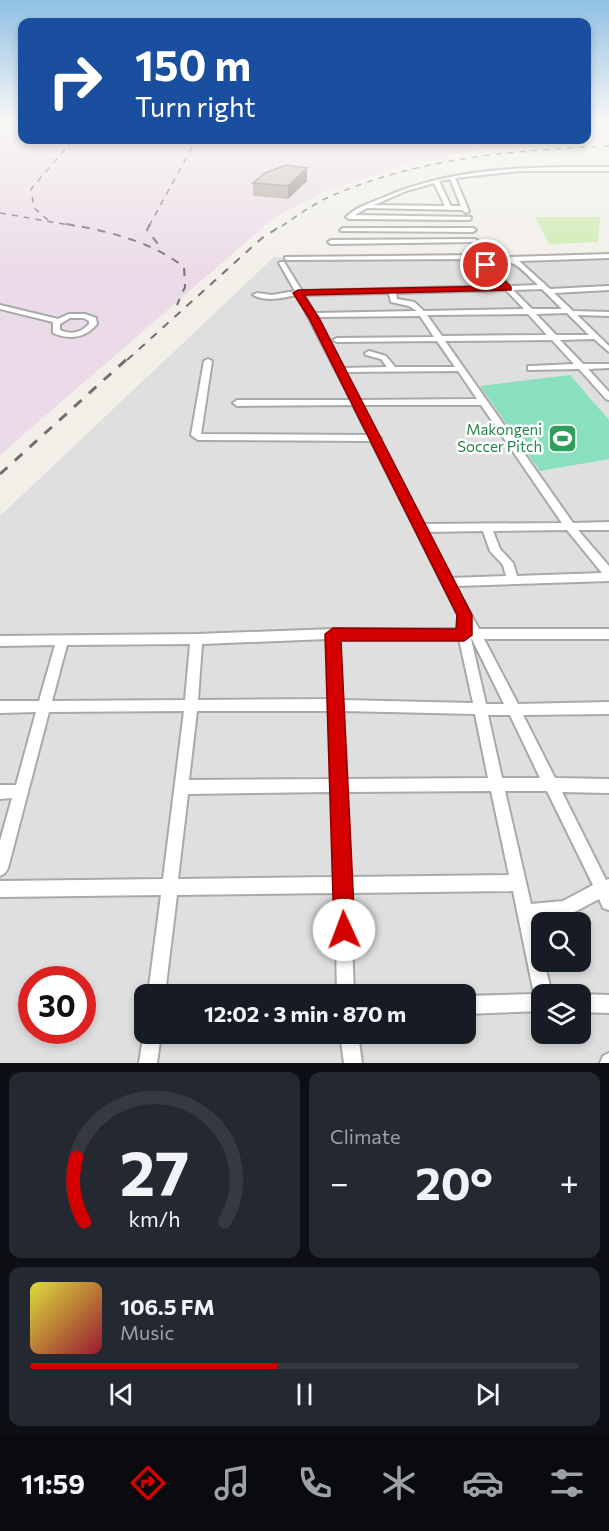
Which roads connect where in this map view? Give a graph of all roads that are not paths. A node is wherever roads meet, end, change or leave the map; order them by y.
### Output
1 (494, 172) edge
2 (452, 178) junction
3 (437, 182) junction
4 (365, 207) junction
5 (448, 207) junction
6 (465, 208) junction
7 (469, 218) junction
8 (343, 230) dead end
9 (473, 230) junction
10 (475, 241) junction
11 (331, 242) dead end
12 (609, 256) edge
13 (483, 257) junction
14 (510, 259) junction
15 (508, 288) junction
16 (609, 288) edge
17 (546, 289) junction
18 (392, 290) junction
19 (298, 293) junction
20 (257, 295) dead end
21 (0, 307) edge
22 (530, 312) junction
23 (570, 312) junction
24 (420, 314) junction
25 (609, 314) edge
26 (312, 315) junction
27 (58, 321) dead end
28 (597, 338) junction
29 (439, 339) junction
30 (555, 339) junction
31 (337, 340) dead end
32 (609, 340) edge
33 (609, 350) edge
34 (369, 353) dead end
35 (208, 361) dead end
36 (609, 366) edge
37 (531, 368) dead end
38 (581, 368) junction
39 (392, 369) junction
40 (459, 369) junction
41 (340, 370) junction
42 (609, 398) edge
43 (483, 402) junction
44 (237, 403) dead end
45 (357, 403) junction
46 (376, 438) junction
47 (609, 526) edge
48 (420, 528) junction
49 (487, 528) junction
50 (571, 528) junction
51 (609, 575) edge
52 (512, 580) junction
53 (447, 582) junction
54 (333, 634) junction
55 (609, 634) edge
56 (471, 636) junction
57 (196, 639) junction
58 (62, 640) junction
59 (0, 641) edge
60 (336, 705) junction
61 (0, 706) edge
62 (44, 706) junction
63 (191, 706) junction
64 (609, 708) edge
65 (481, 709) junction
66 (515, 710) junction
67 (497, 784) junction
68 (551, 786) junction
69 (609, 786) edge
70 (182, 787) junction
71 (340, 788) junction
72 (21, 791) junction
73 (0, 792) edge
74 (0, 868) edge
75 (517, 883) junction
76 (343, 887) junction
77 (170, 888) junction
78 (0, 889) edge
79 (607, 892) edge
80 (524, 913) junction
81 (158, 984) edge
82 (346, 984) edge
83 (541, 984) edge
84 (531, 1002) edge
85 (591, 1003) edge
86 (609, 1004) edge
87 (476, 1005) edge
88 (151, 1044) edge
89 (351, 1044) edge
90 (148, 1063) edge
91 (353, 1063) edge

1 - 2 street
2 - 3 street
2 - 6 street
3 - 4 street
3 - 5 street
4 - 5 street
4 - 7 street
5 - 6 street
6 - 7 street
7 - 9 street
8 - 9 street
9 - 10 street
10 - 11 street
10 - 13 street
12 - 14 street
13 - 14 street
13 - 15 street
13 - 19 street
14 - 17 street
15 - 17 street
15 - 18 street
15 - 22 street
16 - 17 street
17 - 23 street
18 - 19 street
18 - 24 street
19 - 20 street
19 - 26 street
21 - 27 street
22 - 23 street
22 - 24 street
22 - 30 street
23 - 25 street
23 - 28 street
24 - 26 street
24 - 29 street
26 - 41 street
28 - 30 street
28 - 32 street
28 - 33 street
29 - 30 street
29 - 31 street
29 - 40 street
30 - 38 street
34 - 39 street
35 - 46 street
36 - 38 street
37 - 38 street
38 - 42 street
39 - 40 street
39 - 41 street
40 - 43 street
41 - 45 street
43 - 45 street
43 - 50 street
44 - 45 street
45 - 46 street
46 - 48 street
47 - 50 street
48 - 49 street
48 - 53 street
49 - 50 street
49 - 52 street
50 - 51 street
51 - 52 street
52 - 53 street
53 - 56 street
54 - 56 street
54 - 57 street
54 - 60 street
55 - 56 street
56 - 65 street
56 - 66 street
57 - 58 street
57 - 63 street
58 - 59 street
58 - 62 street
60 - 63 street
60 - 65 street
60 - 71 street
61 - 62 street
62 - 63 street
62 - 72 street
63 - 70 street
64 - 66 street
65 - 66 street
65 - 67 street
66 - 68 street
67 - 68 street
67 - 71 street
67 - 75 street
68 - 69 street
68 - 79 street
70 - 71 street
70 - 77 street
71 - 76 street
72 - 73 street
72 - 74 street
75 - 76 street
75 - 80 street
76 - 77 street
76 - 82 street
77 - 78 street
77 - 81 street
79 - 80 street
80 - 83 street
84 - 87 street
85 - 86 street
88 - 90 street
89 - 91 street

